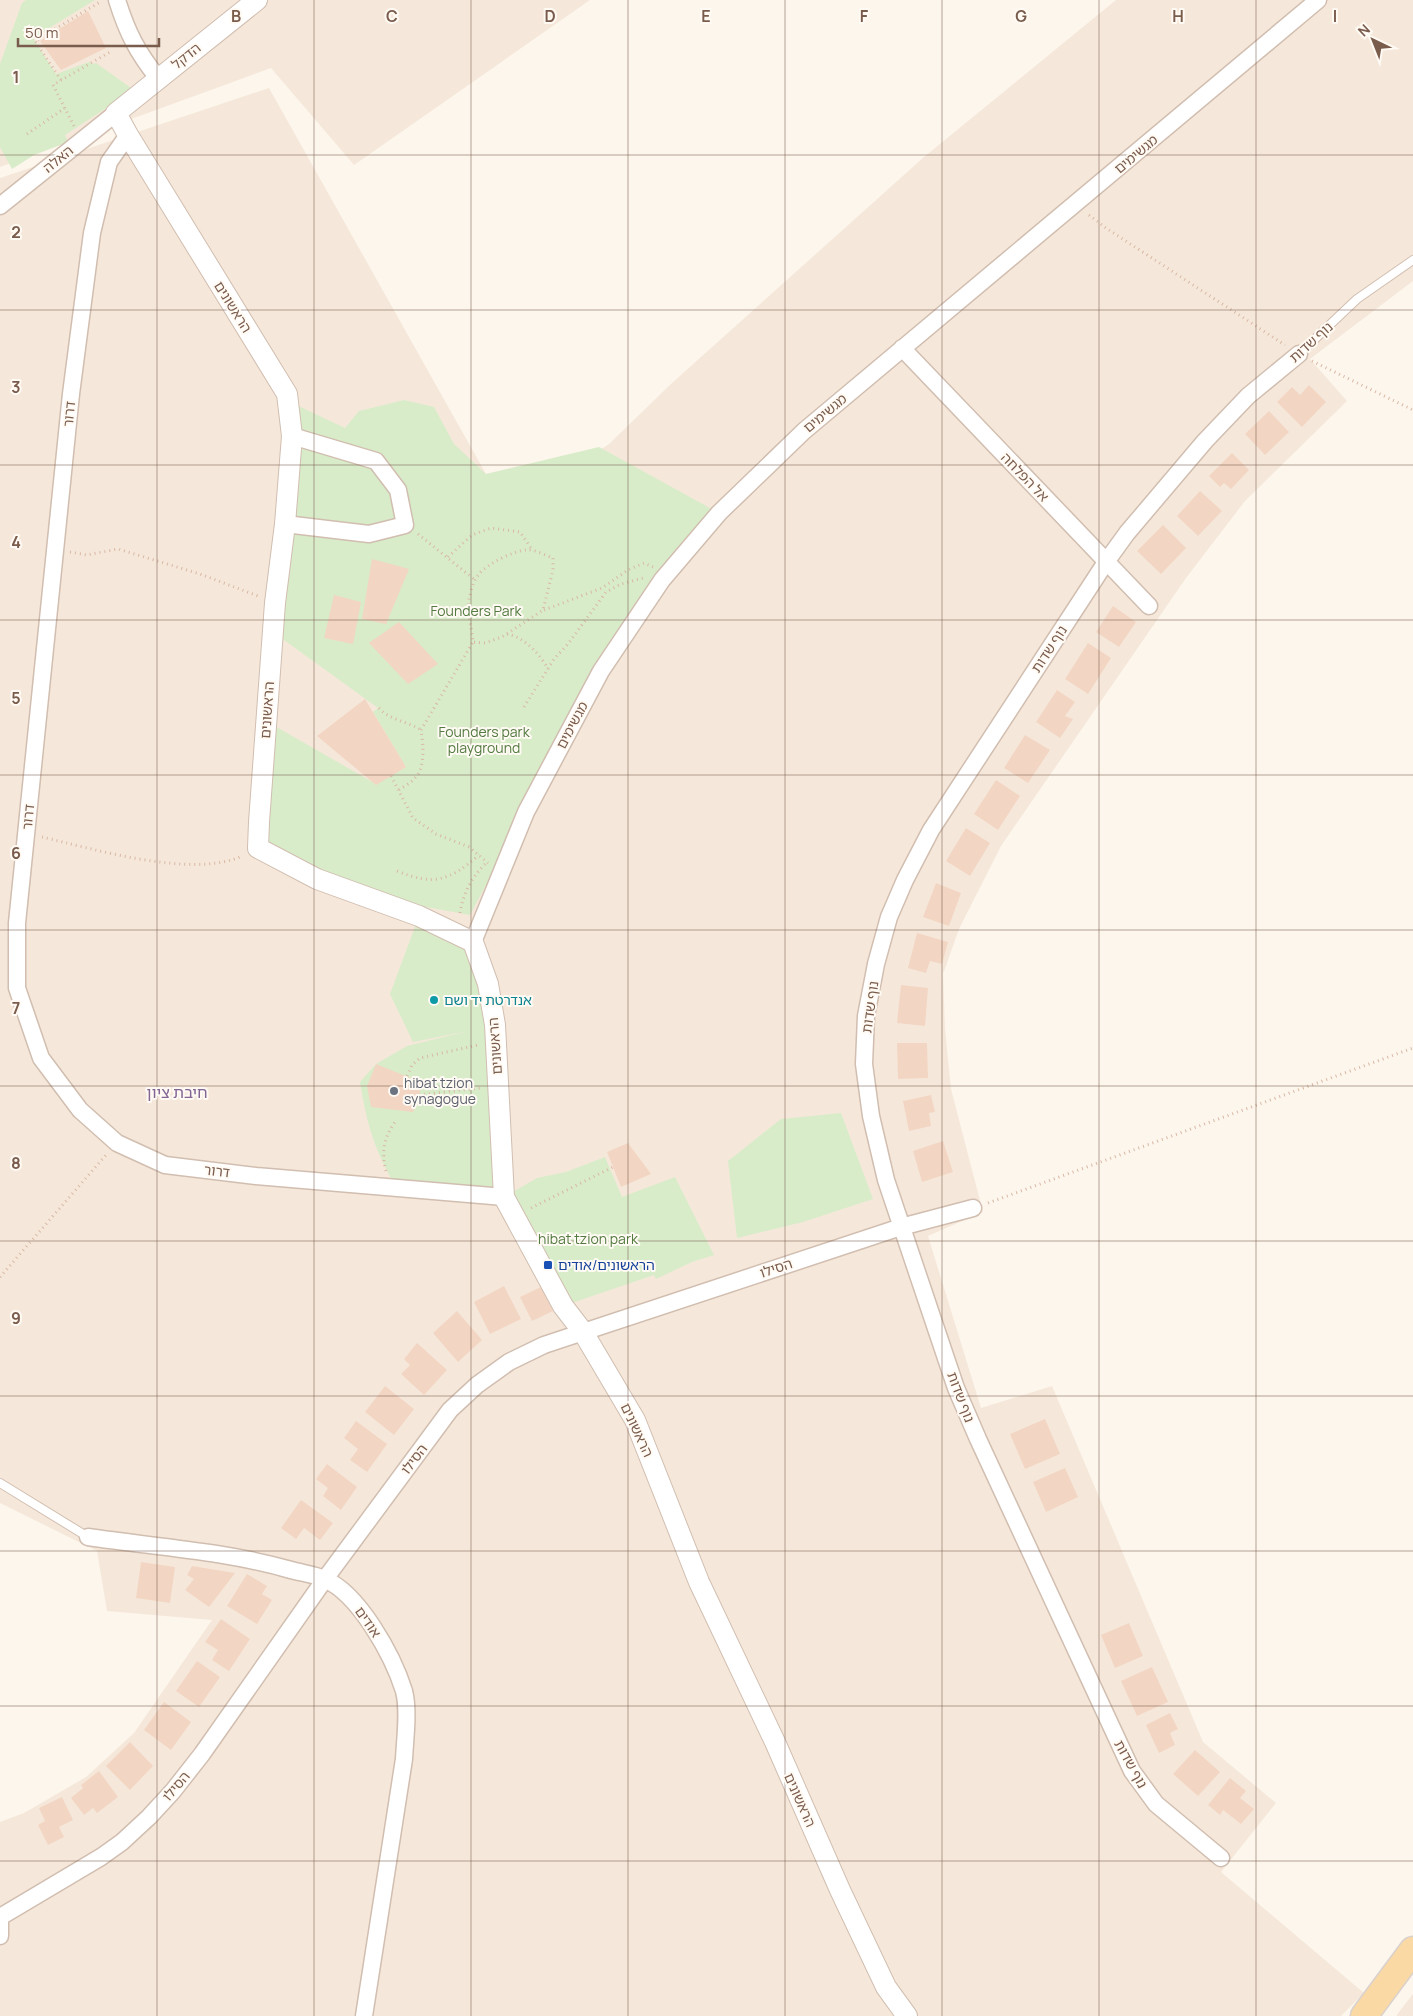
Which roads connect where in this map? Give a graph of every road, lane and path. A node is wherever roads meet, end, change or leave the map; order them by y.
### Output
1 (102, 0) edge
2 (117, 0) edge
3 (257, 0) edge
4 (1318, 0) edge
5 (110, 52) dead end
6 (158, 78) junction
7 (61, 80) junction
8 (65, 108) junction
9 (116, 113) junction
10 (27, 134) dead end
11 (128, 135) junction
12 (82, 140) junction
13 (1076, 205) junction
14 (0, 206) edge
15 (1413, 260) edge
16 (902, 348) junction
17 (1299, 354) junction
18 (1413, 410) edge
19 (292, 436) junction
20 (285, 524) junction
21 (434, 546) dead end
22 (55, 550) junction
23 (534, 552) junction
24 (448, 557) junction
25 (1106, 562) junction
26 (475, 580) junction
27 (662, 580) junction
28 (275, 603) junction
29 (1149, 606) dead end
30 (543, 610) junction
31 (507, 634) junction
32 (473, 642) junction
33 (548, 668) junction
34 (524, 707) dead end
35 (379, 708) dead end
36 (421, 730) junction
37 (391, 776) dead end
38 (399, 790) junction
39 (26, 834) junction
40 (258, 848) junction
41 (479, 855) junction
42 (487, 862) junction
43 (397, 871) dead end
44 (502, 874) junction
45 (460, 913) dead end
46 (473, 942) junction
47 (496, 1042) junction
48 (1413, 1048) edge
49 (406, 1076) dead end
50 (498, 1086) junction
51 (419, 1095) dead end
52 (394, 1122) dead end
53 (116, 1143) junction
54 (613, 1167) dead end
55 (393, 1188) junction
56 (504, 1198) junction
57 (973, 1208) joint
58 (514, 1216) junction
59 (901, 1228) junction
60 (0, 1277) edge
61 (583, 1332) junction
62 (0, 1483) edge
63 (88, 1537) joint
64 (325, 1579) junction
65 (1221, 1858) dead end
66 (0, 1918) edge
67 (0, 1936) edge
68 (1407, 1958) edge
69 (364, 2016) edge
70 (907, 2016) edge
71 (1364, 2016) edge
72 (1374, 2016) edge

1 - 7 path
2 - 6 street
3 - 6 street, הדקל
4 - 13 street, מגשימים
5 - 7 path
6 - 9 street, הדקל
7 - 8 path
8 - 10 path
8 - 12 path
9 - 11 street, הראשונים
9 - 12 street, האלה
11 - 19 street, הראשונים
11 - 22 street, דרור
12 - 14 street, האלה
13 - 16 street, מגשימים
13 - 17 path
15 - 17 lane, נוף שדות
16 - 25 street, אל הפלחה
16 - 27 street, מגשימים
17 - 18 path
17 - 25 street, נוף שדות
19 - 20 street, הראשונים
19 - 20 street
20 - 28 street, הראשונים
21 - 24 path
22 - 28 path
22 - 39 street, דרור
23 - 24 path
23 - 26 path
23 - 30 path
24 - 26 path
25 - 29 street, אל הפלחה
25 - 59 street, נוף שדות
26 - 32 path
27 - 30 path
27 - 33 path
27 - 44 street, מגשימים
28 - 40 street, הראשונים
30 - 31 path
31 - 32 path
31 - 33 path
32 - 36 path
33 - 34 path
35 - 36 path
36 - 38 path
37 - 38 path
38 - 41 path
39 - 40 path
39 - 53 street, דרור
40 - 46 street
41 - 42 path
41 - 43 path
42 - 44 path
42 - 45 path
44 - 46 street, מגשימים
46 - 47 street, הראשונים
47 - 49 path
47 - 50 street, הראשונים
48 - 57 path
50 - 51 path
50 - 56 street, הראשונים
52 - 55 path
53 - 55 street, דרור
53 - 60 path
54 - 58 path
55 - 56 street, דרור
56 - 58 street, הראשונים
57 - 59 street, הסילו
58 - 61 street, הראשונים
59 - 61 street, הסילו
59 - 65 street, נוף שדות
61 - 64 street, הסילו
61 - 70 street, הראשונים
62 - 63 lane, אודים
63 - 64 street, אודים
64 - 66 street, הסילו
64 - 69 street, אודים
66 - 67 street
68 - 71 main road
68 - 72 main road

